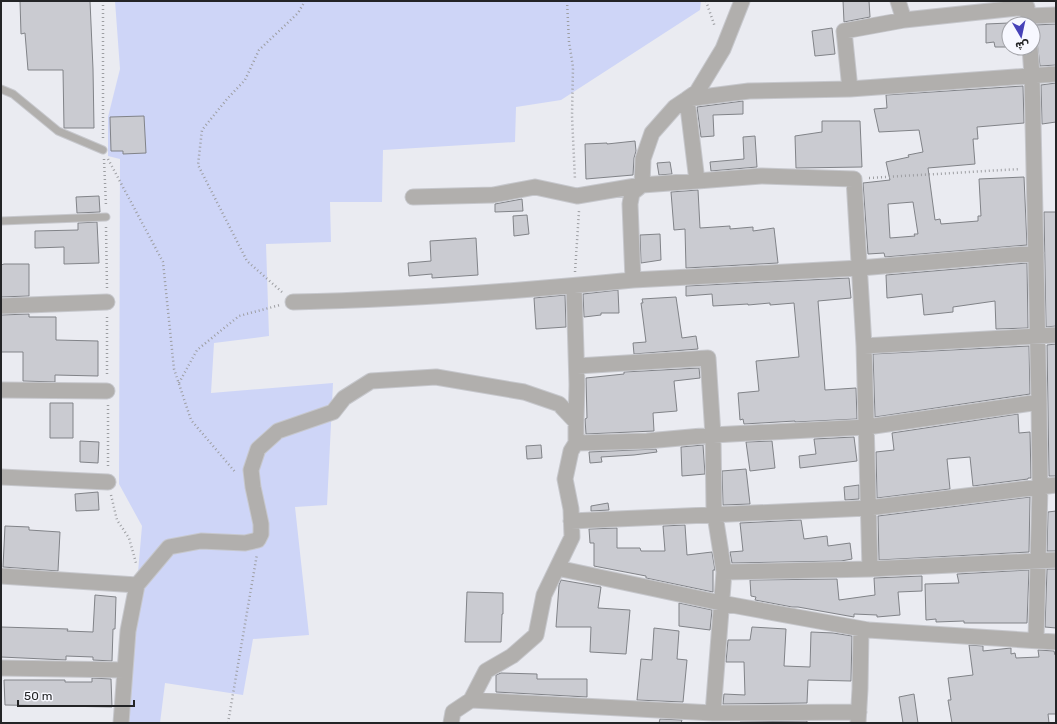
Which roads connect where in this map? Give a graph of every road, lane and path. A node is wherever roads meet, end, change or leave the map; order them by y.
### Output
1 (305, 1) edge
2 (567, 1) edge
3 (706, 1) edge
4 (742, 1) edge
5 (898, 1) edge
6 (1027, 12) edge
7 (1056, 15) edge
8 (904, 20) junction
9 (723, 49) junction
10 (1031, 56) edge
11 (1056, 74) edge
12 (1032, 75) junction
13 (1, 89) edge
14 (850, 89) junction
15 (687, 99) junction
16 (103, 150) joint
17 (1034, 168) junction
18 (854, 179) junction
19 (697, 181) junction
20 (642, 184) junction
21 (577, 196) junction
22 (413, 197) dead end
23 (106, 217) dead end
24 (1, 221) edge
25 (1036, 253) junction
26 (860, 268) junction
27 (633, 280) junction
28 (574, 286) junction
29 (107, 302) dead end
30 (293, 302) junction
31 (1, 306) edge
32 (1056, 335) edge
33 (1038, 336) junction
34 (864, 346) junction
35 (577, 366) junction
36 (179, 383) junction
37 (1, 390) edge
38 (107, 391) dead end
39 (1039, 402) junction
40 (576, 422) junction
41 (867, 427) junction
42 (713, 435) junction
43 (576, 443) junction
44 (1, 477) edge
45 (108, 482) dead end
46 (1056, 485) edge
47 (1040, 486) junction
48 (253, 487) junction
49 (868, 508) junction
50 (715, 514) junction
51 (571, 521) junction
52 (258, 540) junction
53 (1056, 560) edge
54 (1038, 561) junction
55 (557, 568) junction
56 (870, 569) junction
57 (724, 572) junction
58 (1, 576) edge
59 (137, 585) junction
60 (721, 604) junction
61 (861, 629) junction
62 (1036, 640) junction
63 (1056, 642) edge
64 (1, 668) edge
65 (125, 670) junction
66 (471, 700) junction
67 (712, 713) junction
68 (859, 717) edge
69 (121, 723) edge
70 (228, 723) edge
71 (451, 723) edge

1 - 30 path
2 - 21 path
3 - 9 path
4 - 9 street
5 - 8 street
6 - 7 street
6 - 8 street
8 - 14 street
9 - 15 street
10 - 12 street
11 - 12 street
12 - 14 street
12 - 17 street
13 - 16 lane
14 - 15 street
15 - 19 street
15 - 20 street
16 - 36 path
17 - 18 path
17 - 25 street
18 - 19 street
18 - 26 street
19 - 20 street
20 - 21 street
20 - 27 street
21 - 22 street
21 - 28 path
23 - 24 lane
25 - 26 street
25 - 33 street
26 - 27 street
26 - 34 street
27 - 28 street
28 - 30 street
28 - 35 street
29 - 31 street
30 - 36 path
32 - 33 street
33 - 34 street
33 - 39 street
34 - 41 street
35 - 40 street
35 - 42 street
36 - 48 path
37 - 38 street
39 - 41 street
39 - 47 street
40 - 43 street
40 - 48 street
41 - 42 street
41 - 49 street
42 - 43 street
42 - 50 street
43 - 51 street
44 - 45 street
46 - 47 street
47 - 49 street
47 - 54 street
48 - 52 street
49 - 50 street
49 - 56 street
50 - 51 street
50 - 57 street
51 - 55 street
52 - 59 street
52 - 70 path
53 - 54 street
54 - 56 street
54 - 62 street
55 - 60 street
55 - 66 street
56 - 57 street
57 - 60 street
58 - 59 street
59 - 65 street
60 - 61 street
60 - 67 street
61 - 62 street
61 - 68 street
62 - 63 street
64 - 65 street
65 - 69 street
66 - 67 street
66 - 71 street
67 - 68 street

